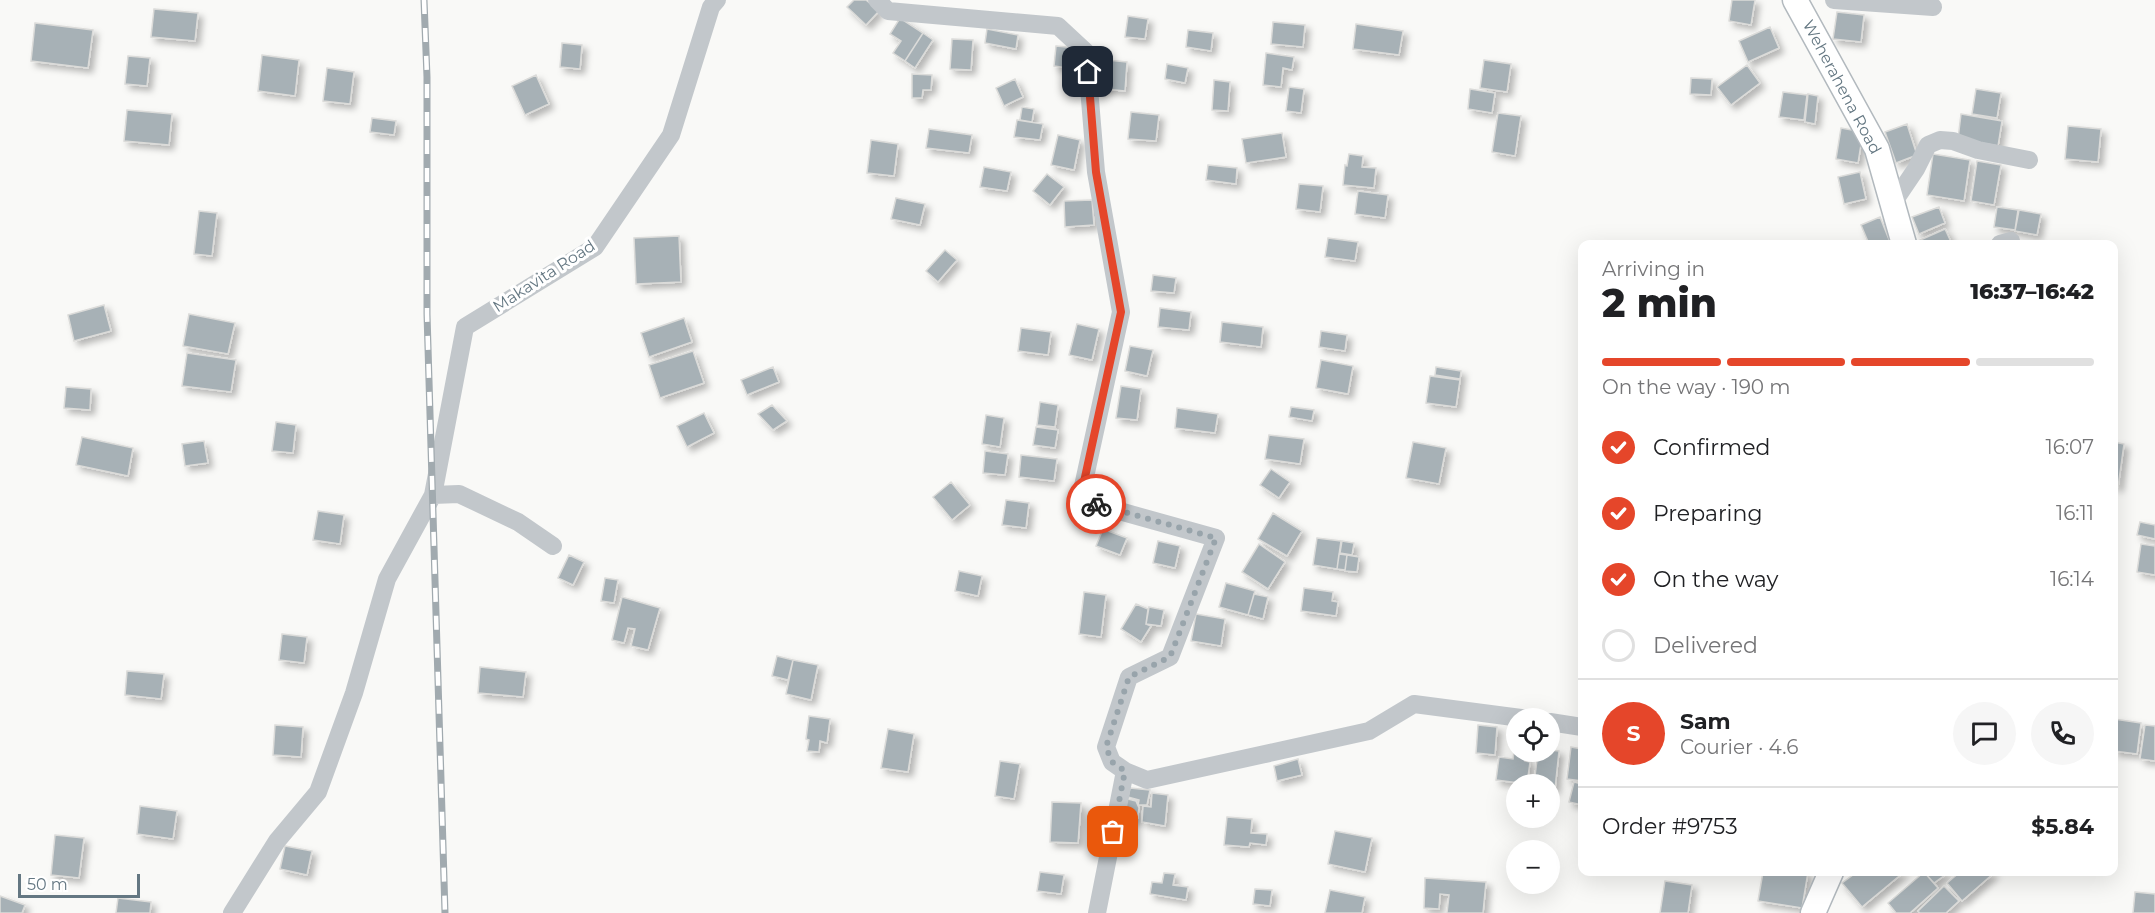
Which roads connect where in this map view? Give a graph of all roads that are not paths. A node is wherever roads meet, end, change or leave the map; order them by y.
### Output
1 (717, 0) edge
2 (877, 0) edge
3 (1795, 0) edge
4 (1834, 0) edge
5 (1867, 1) edge
6 (1933, 7) dead end
7 (2029, 160) dead end
8 (1893, 203) junction
9 (1903, 240) edge
10 (433, 495) junction
11 (553, 546) dead end
12 (1506, 716) edge
13 (1560, 724) edge
14 (1578, 726) edge
15 (1125, 771) junction
16 (1829, 876) edge
17 (232, 913) edge
18 (1097, 913) edge
19 (1813, 913) edge

1 - 10 street, Makavita Road
2 - 15 street
3 - 8 main road, Weherahena Road
4 - 5 street
5 - 6 street
7 - 8 street
8 - 9 main road, Weherahena Road
10 - 11 street
10 - 17 street, Makavita Road
12 - 15 street
13 - 14 street
15 - 18 street
16 - 19 main road

